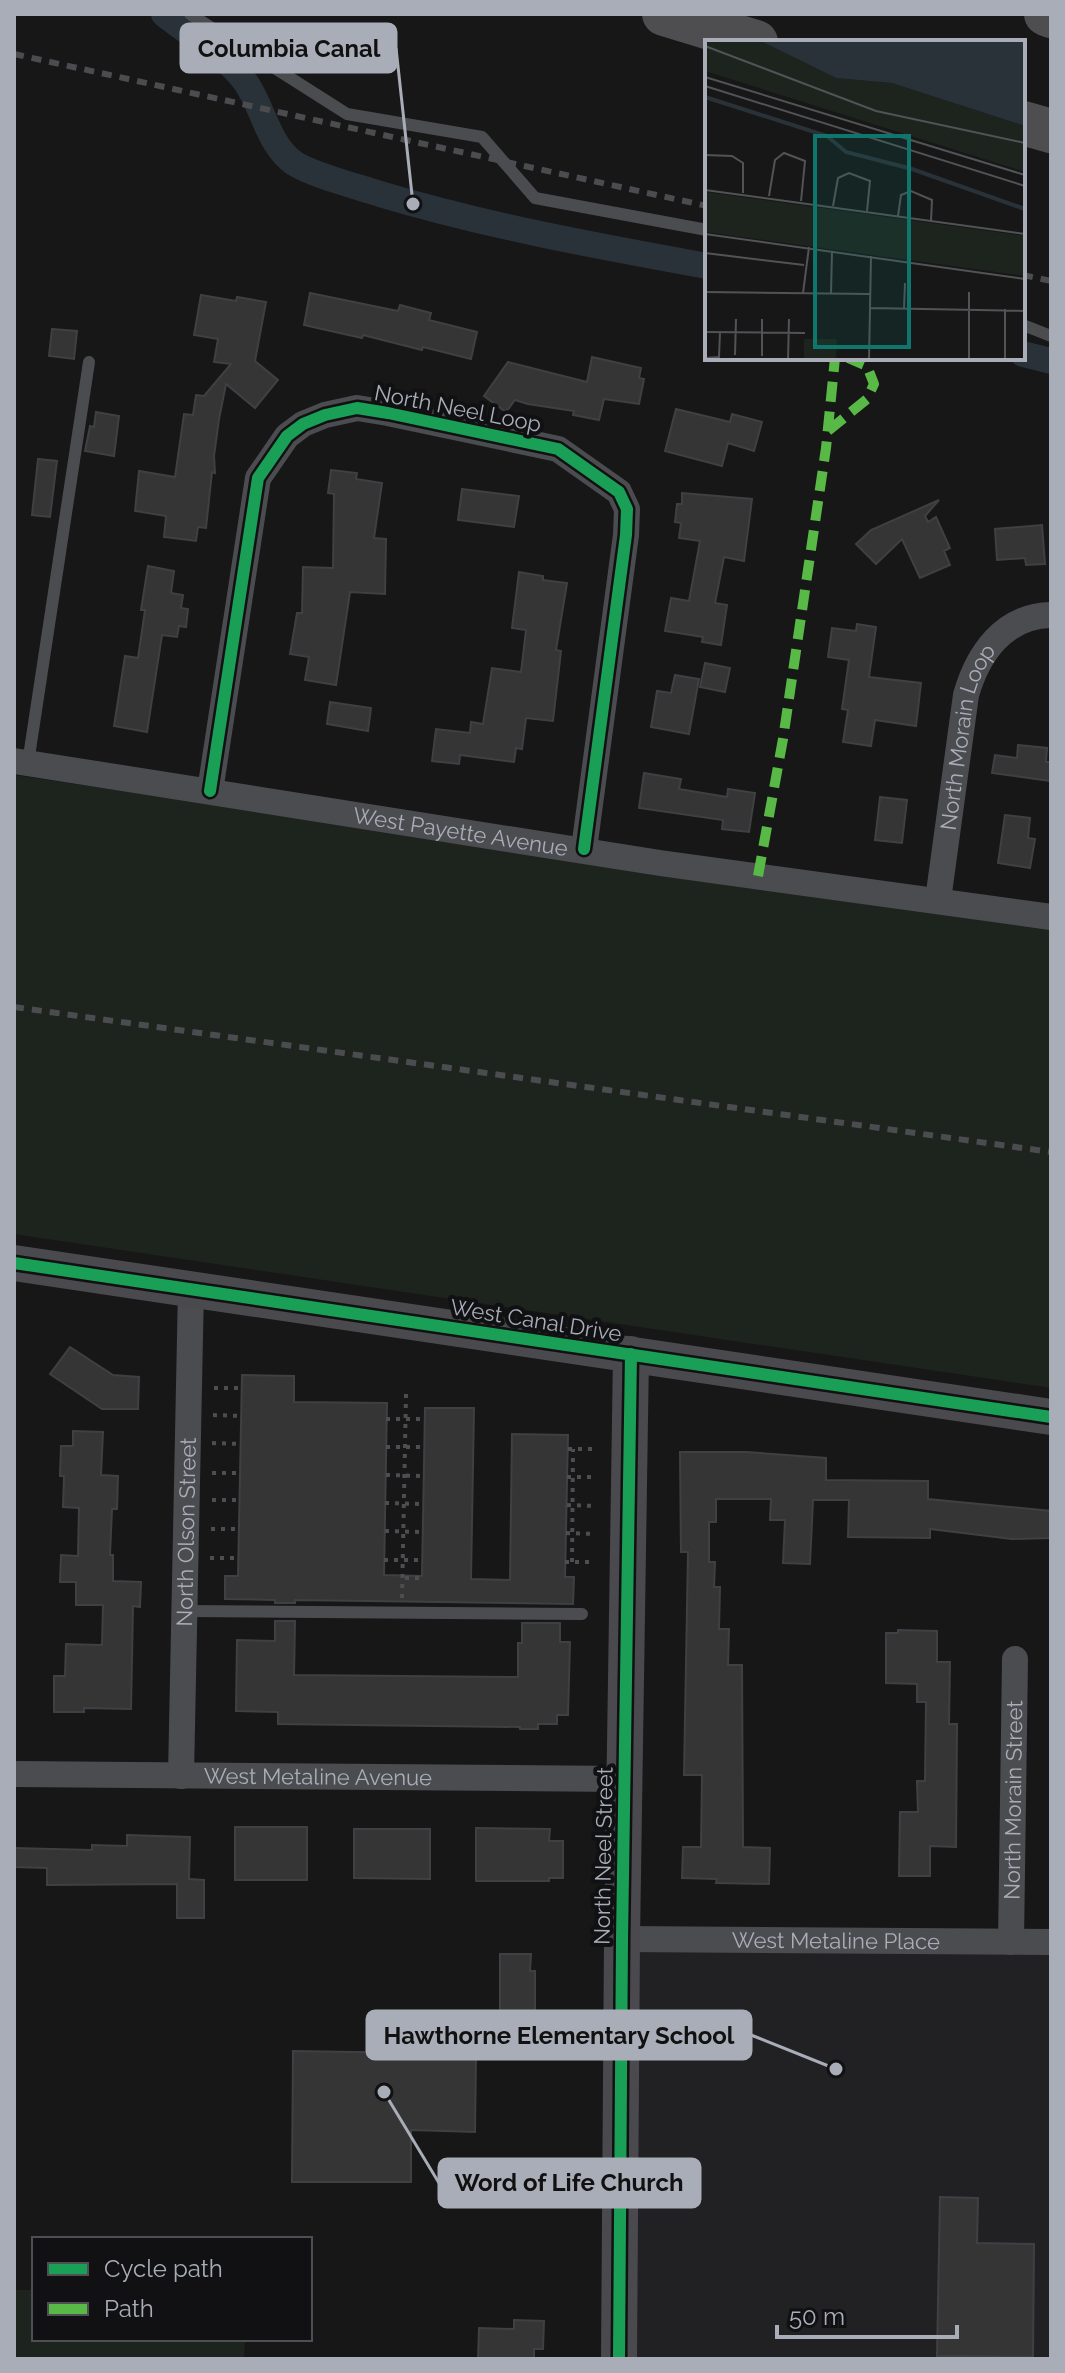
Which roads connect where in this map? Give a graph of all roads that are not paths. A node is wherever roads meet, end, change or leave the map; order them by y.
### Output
1 (190, 14) edge
2 (664, 14) edge
3 (749, 40) edge
4 (1025, 124) edge
5 (1051, 131) edge
6 (705, 230) edge
7 (1025, 326) edge
8 (1051, 336) edge
9 (89, 362) dead end
10 (1051, 615) edge
11 (21, 762) edge
12 (210, 791) junction
13 (584, 849) junction
14 (938, 900) junction
15 (1051, 917) edge
16 (14, 1263) edge
17 (191, 1288) junction
18 (631, 1354) junction
19 (1051, 1417) edge
20 (186, 1611) junction
21 (582, 1614) dead end
22 (1015, 1659) dead end
23 (14, 1774) edge
24 (181, 1776) junction
25 (624, 1779) junction
26 (622, 1939) junction
27 (1011, 1942) junction
28 (1051, 1942) edge
29 (619, 2359) edge

1 - 6 lane
2 - 3 highway
4 - 5 highway
7 - 8 lane
9 - 11 lane
10 - 14 street, North Morain Loop
11 - 12 street, West Payette Avenue
12 - 13 street, West Payette Avenue
12 - 13 street, North Neel Loop
13 - 14 street, West Payette Avenue
14 - 15 street, West Payette Avenue
16 - 17 street, West Canal Drive
17 - 18 street, West Canal Drive
17 - 20 street, North Olson Street
18 - 19 street, West Canal Drive
18 - 25 street, North Neel Street
20 - 21 lane
20 - 24 street, North Olson Street
22 - 27 street, North Morain Street
23 - 24 street, West Metaline Avenue
24 - 25 street, West Metaline Avenue
25 - 26 street, North Neel Street
26 - 27 street, West Metaline Place
26 - 29 street, North Neel Street
27 - 28 street, West Metaline Place

